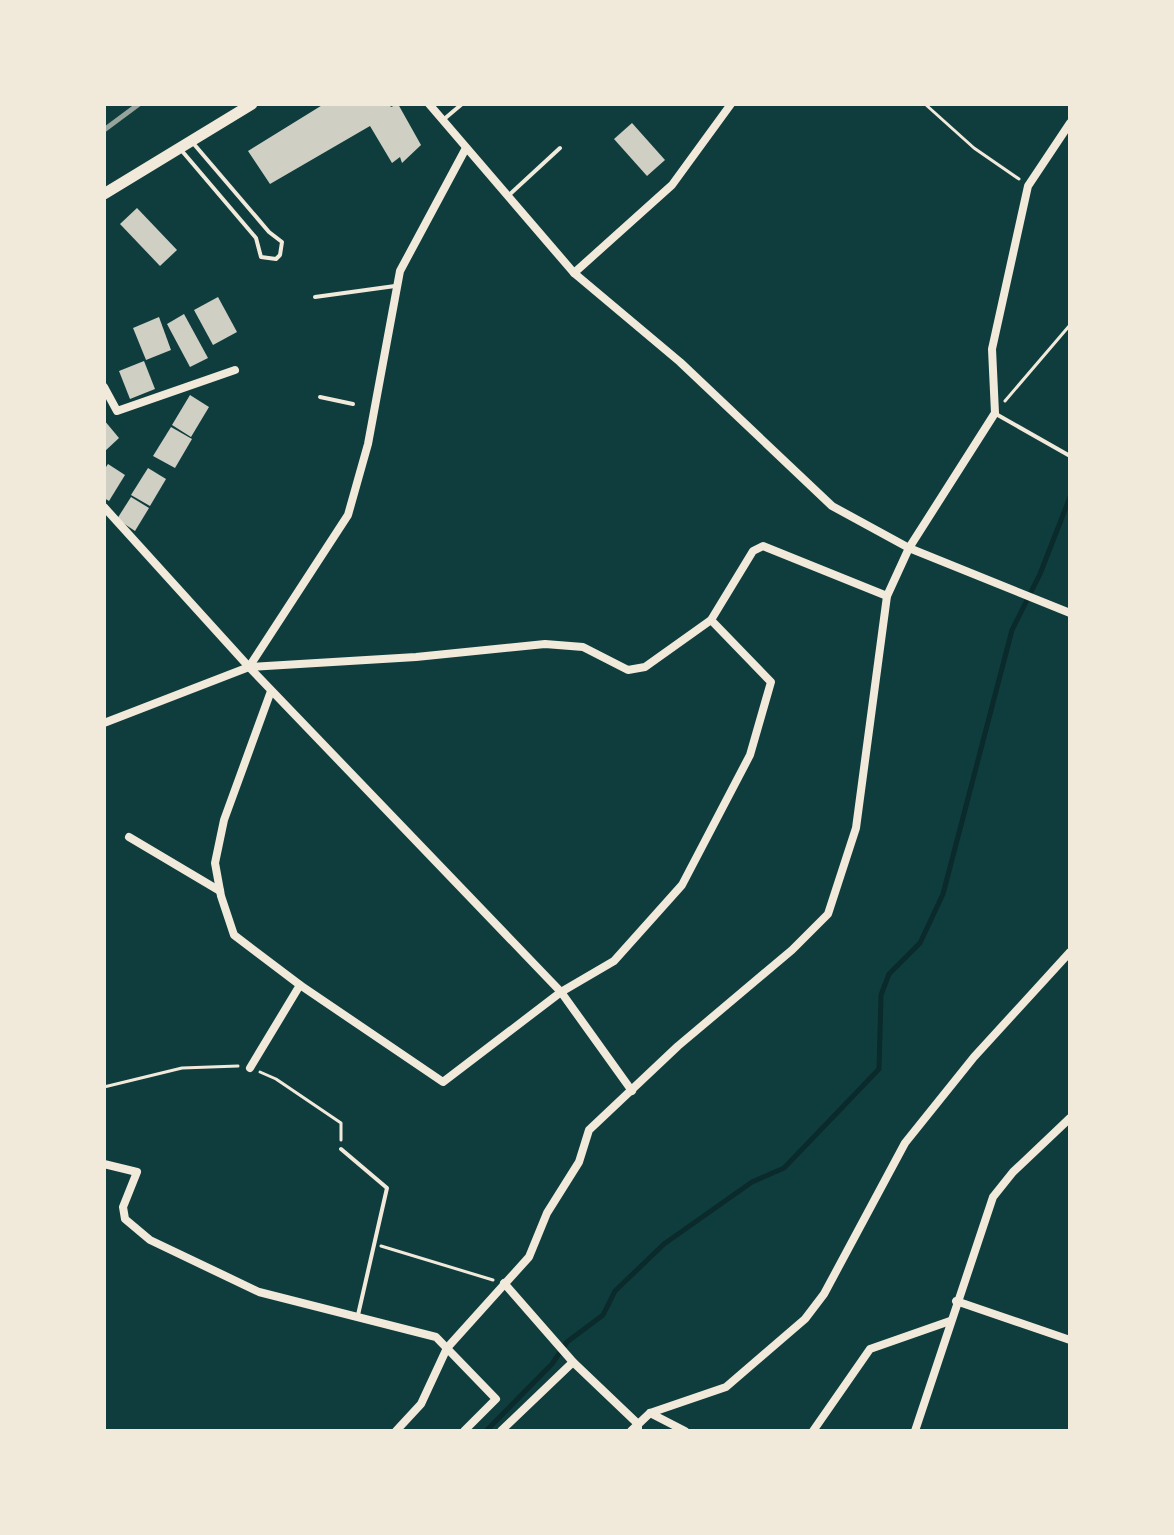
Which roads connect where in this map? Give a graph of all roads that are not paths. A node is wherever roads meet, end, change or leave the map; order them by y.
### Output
1 (252, 104) edge
2 (429, 104) edge
3 (462, 104) edge
4 (731, 104) edge
5 (443, 120) junction
6 (1070, 123) edge
7 (191, 141) junction
8 (180, 148) junction
9 (466, 148) junction
10 (560, 148) dead end
11 (104, 194) edge
12 (509, 195) junction
13 (574, 273) junction
14 (398, 285) junction
15 (315, 297) dead end
16 (235, 370) dead end
17 (104, 387) edge
18 (320, 397) dead end
19 (353, 404) dead end
20 (995, 413) junction
21 (1070, 456) edge
22 (104, 507) edge
23 (909, 548) junction
24 (887, 596) junction
25 (1070, 613) edge
26 (711, 620) junction
27 (249, 667) junction
28 (271, 691) junction
29 (104, 723) edge
30 (129, 837) dead end
31 (220, 891) junction
32 (1070, 952) edge
33 (300, 985) junction
34 (561, 992) junction
35 (250, 1068) road end
36 (632, 1091) junction
37 (1070, 1118) edge
38 (341, 1149) road end
39 (104, 1164) edge
40 (504, 1283) junction
41 (956, 1301) junction
42 (358, 1315) junction
43 (950, 1321) junction
44 (1070, 1340) edge
45 (447, 1348) junction
46 (573, 1362) junction
47 (650, 1413) junction
48 (636, 1429) edge
49 (396, 1431) edge
50 (464, 1431) edge
51 (501, 1431) edge
52 (685, 1431) edge
53 (813, 1431) edge
54 (915, 1431) edge

1 - 7 street
2 - 5 street
3 - 5 lane
4 - 13 street
5 - 9 street
6 - 20 street
7 - 8 street
7 - 8 lane
8 - 11 street
9 - 12 street
9 - 14 street
10 - 12 lane
12 - 13 street
13 - 23 street
14 - 15 lane
14 - 27 street
16 - 17 street
18 - 19 lane
20 - 21 lane
20 - 23 street
22 - 27 street
23 - 24 street
23 - 25 street
24 - 26 street
24 - 36 street
26 - 27 street
26 - 34 street
27 - 28 street
27 - 29 street
28 - 31 street
28 - 34 street
30 - 31 street
31 - 33 street
32 - 47 street
33 - 34 street
33 - 35 street
34 - 36 street
36 - 40 street
37 - 41 street
38 - 42 lane
39 - 42 street
40 - 45 street
40 - 46 street
41 - 43 street
41 - 44 street
42 - 45 street
43 - 53 street
43 - 54 street
45 - 49 street
45 - 50 street
46 - 48 street
46 - 51 street
47 - 48 street
47 - 52 street

